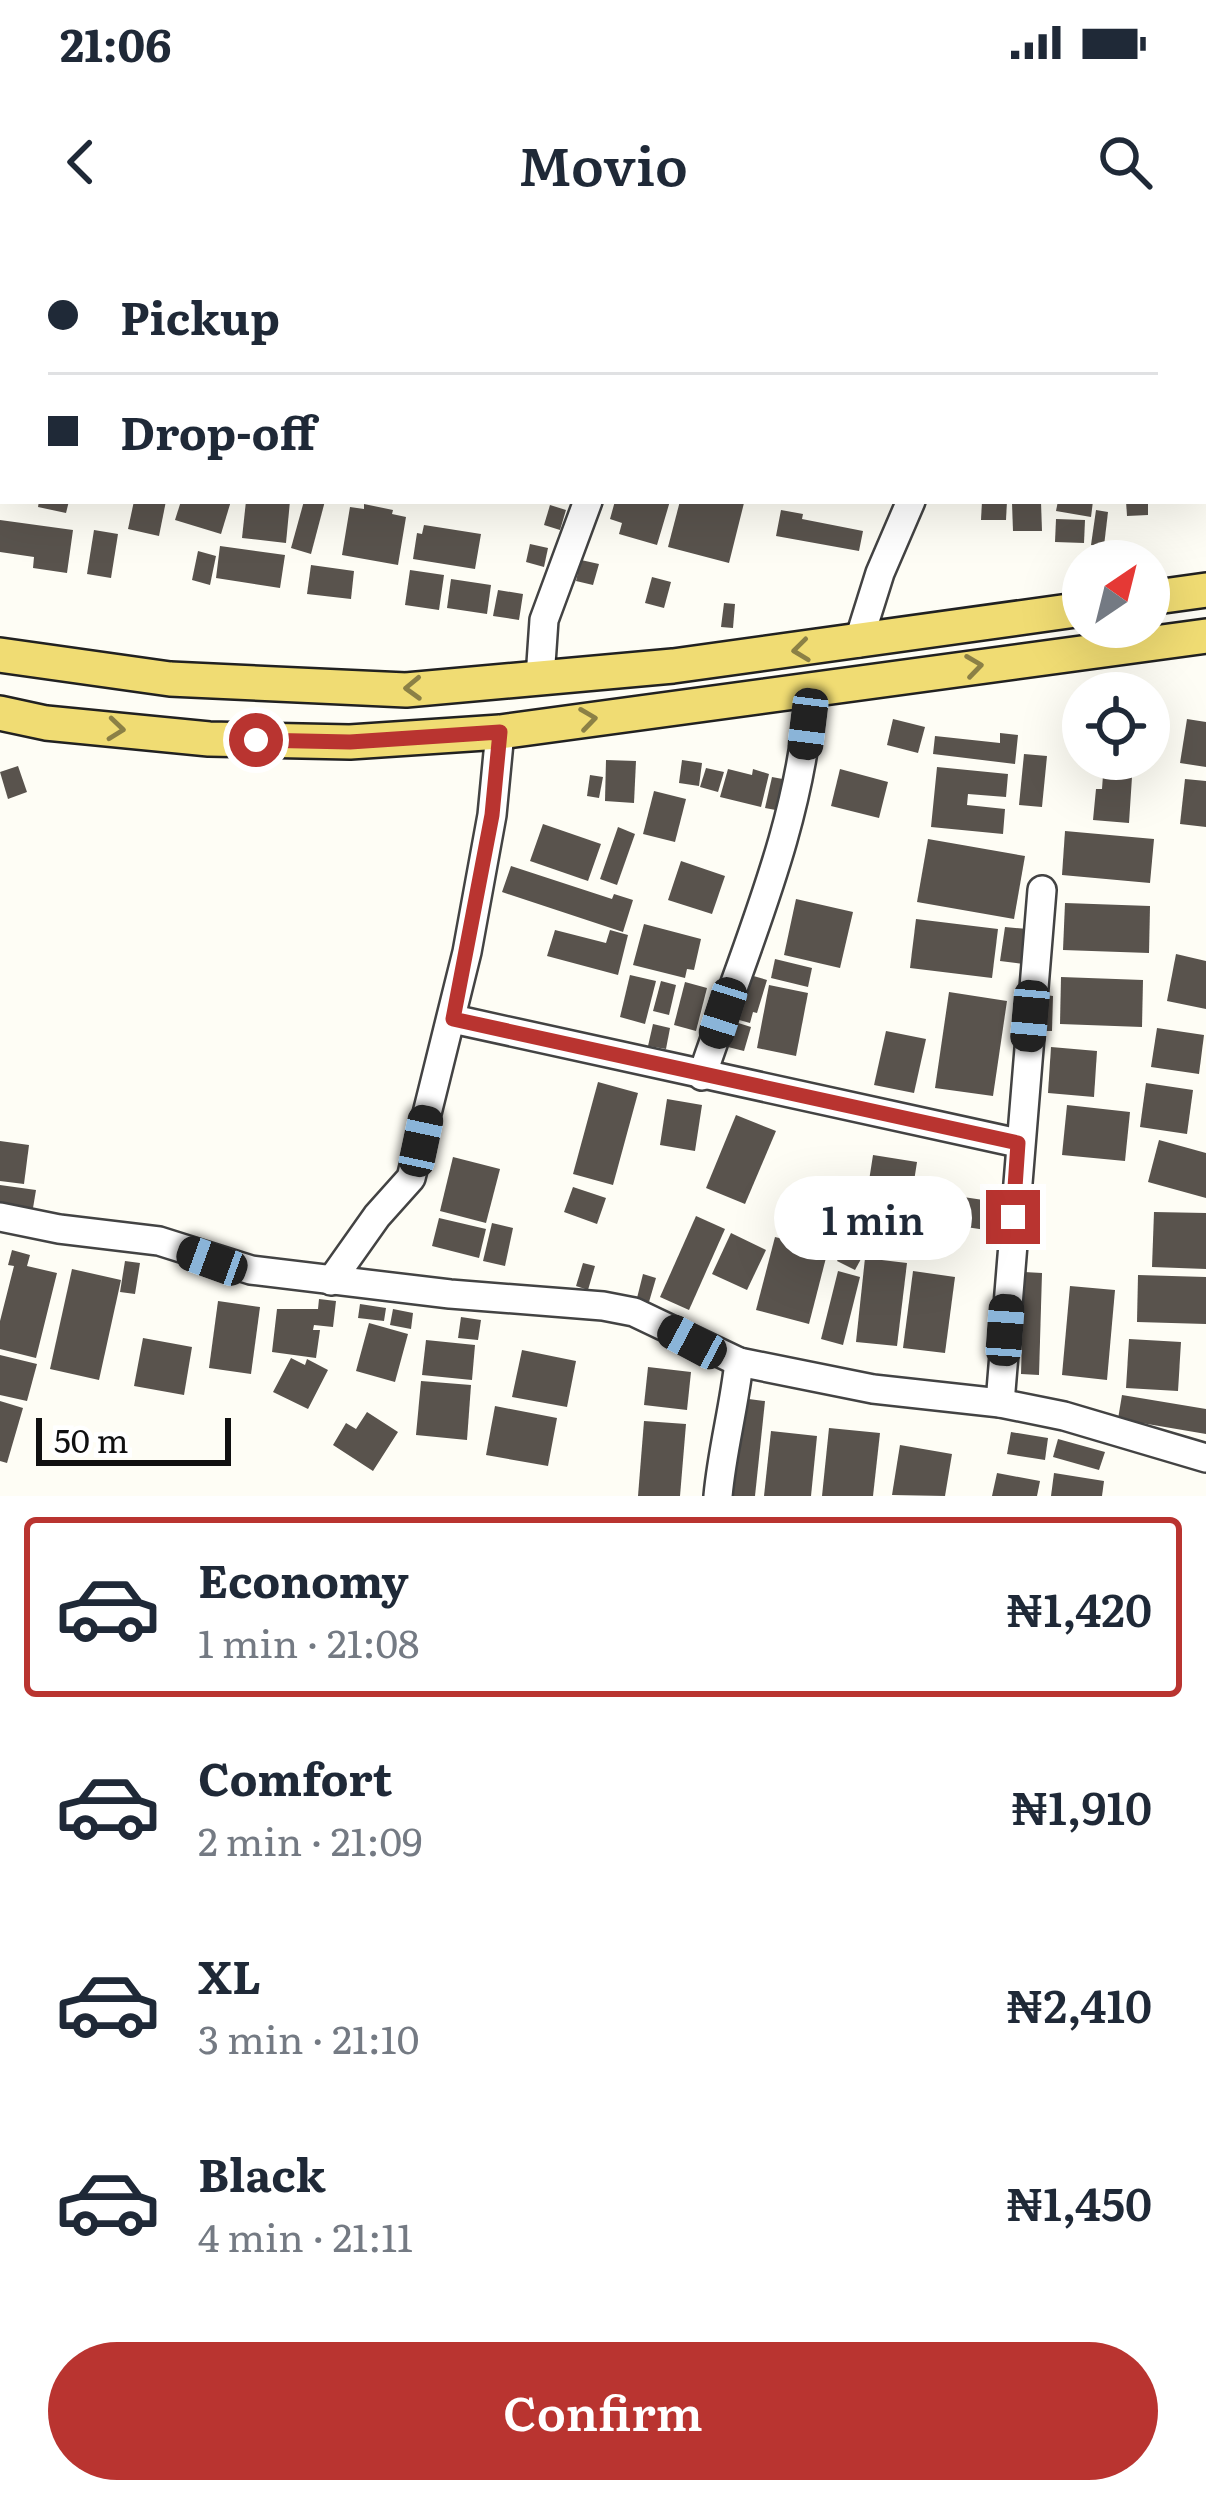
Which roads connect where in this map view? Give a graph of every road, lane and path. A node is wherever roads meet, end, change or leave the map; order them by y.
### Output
1 (587, 504) edge
2 (910, 504) edge
3 (1206, 590) edge
4 (1170, 595) edge
5 (1062, 611) edge
6 (0, 632) edge
7 (1206, 635) edge
8 (858, 643) junction
9 (13, 657) edge
10 (540, 678) junction
11 (810, 688) junction
12 (0, 713) edge
13 (46, 722) junction
14 (0, 731) edge
15 (500, 732) junction
16 (1042, 890) dead end
17 (453, 1019) junction
18 (701, 1076) junction
19 (1018, 1143) junction
20 (0, 1217) edge
21 (331, 1281) junction
22 (739, 1362) junction
23 (1000, 1403) junction
24 (1206, 1458) edge
25 (718, 1496) edge

1 - 10 street
2 - 8 street
3 - 4 main road
5 - 8 main road
6 - 9 main road
11 -> 7 main road
8 -> 10 main road
10 -> 9 main road
15 -> 11 main road
11 - 18 street
12 - 13 main road
13 - 14 main road
13 -> 15 main road
15 - 17 street
16 - 19 street
17 - 18 street
17 - 21 street
18 - 19 street
19 - 23 street
20 - 21 street
21 - 22 street
22 - 23 street
22 - 25 street
23 - 24 street

